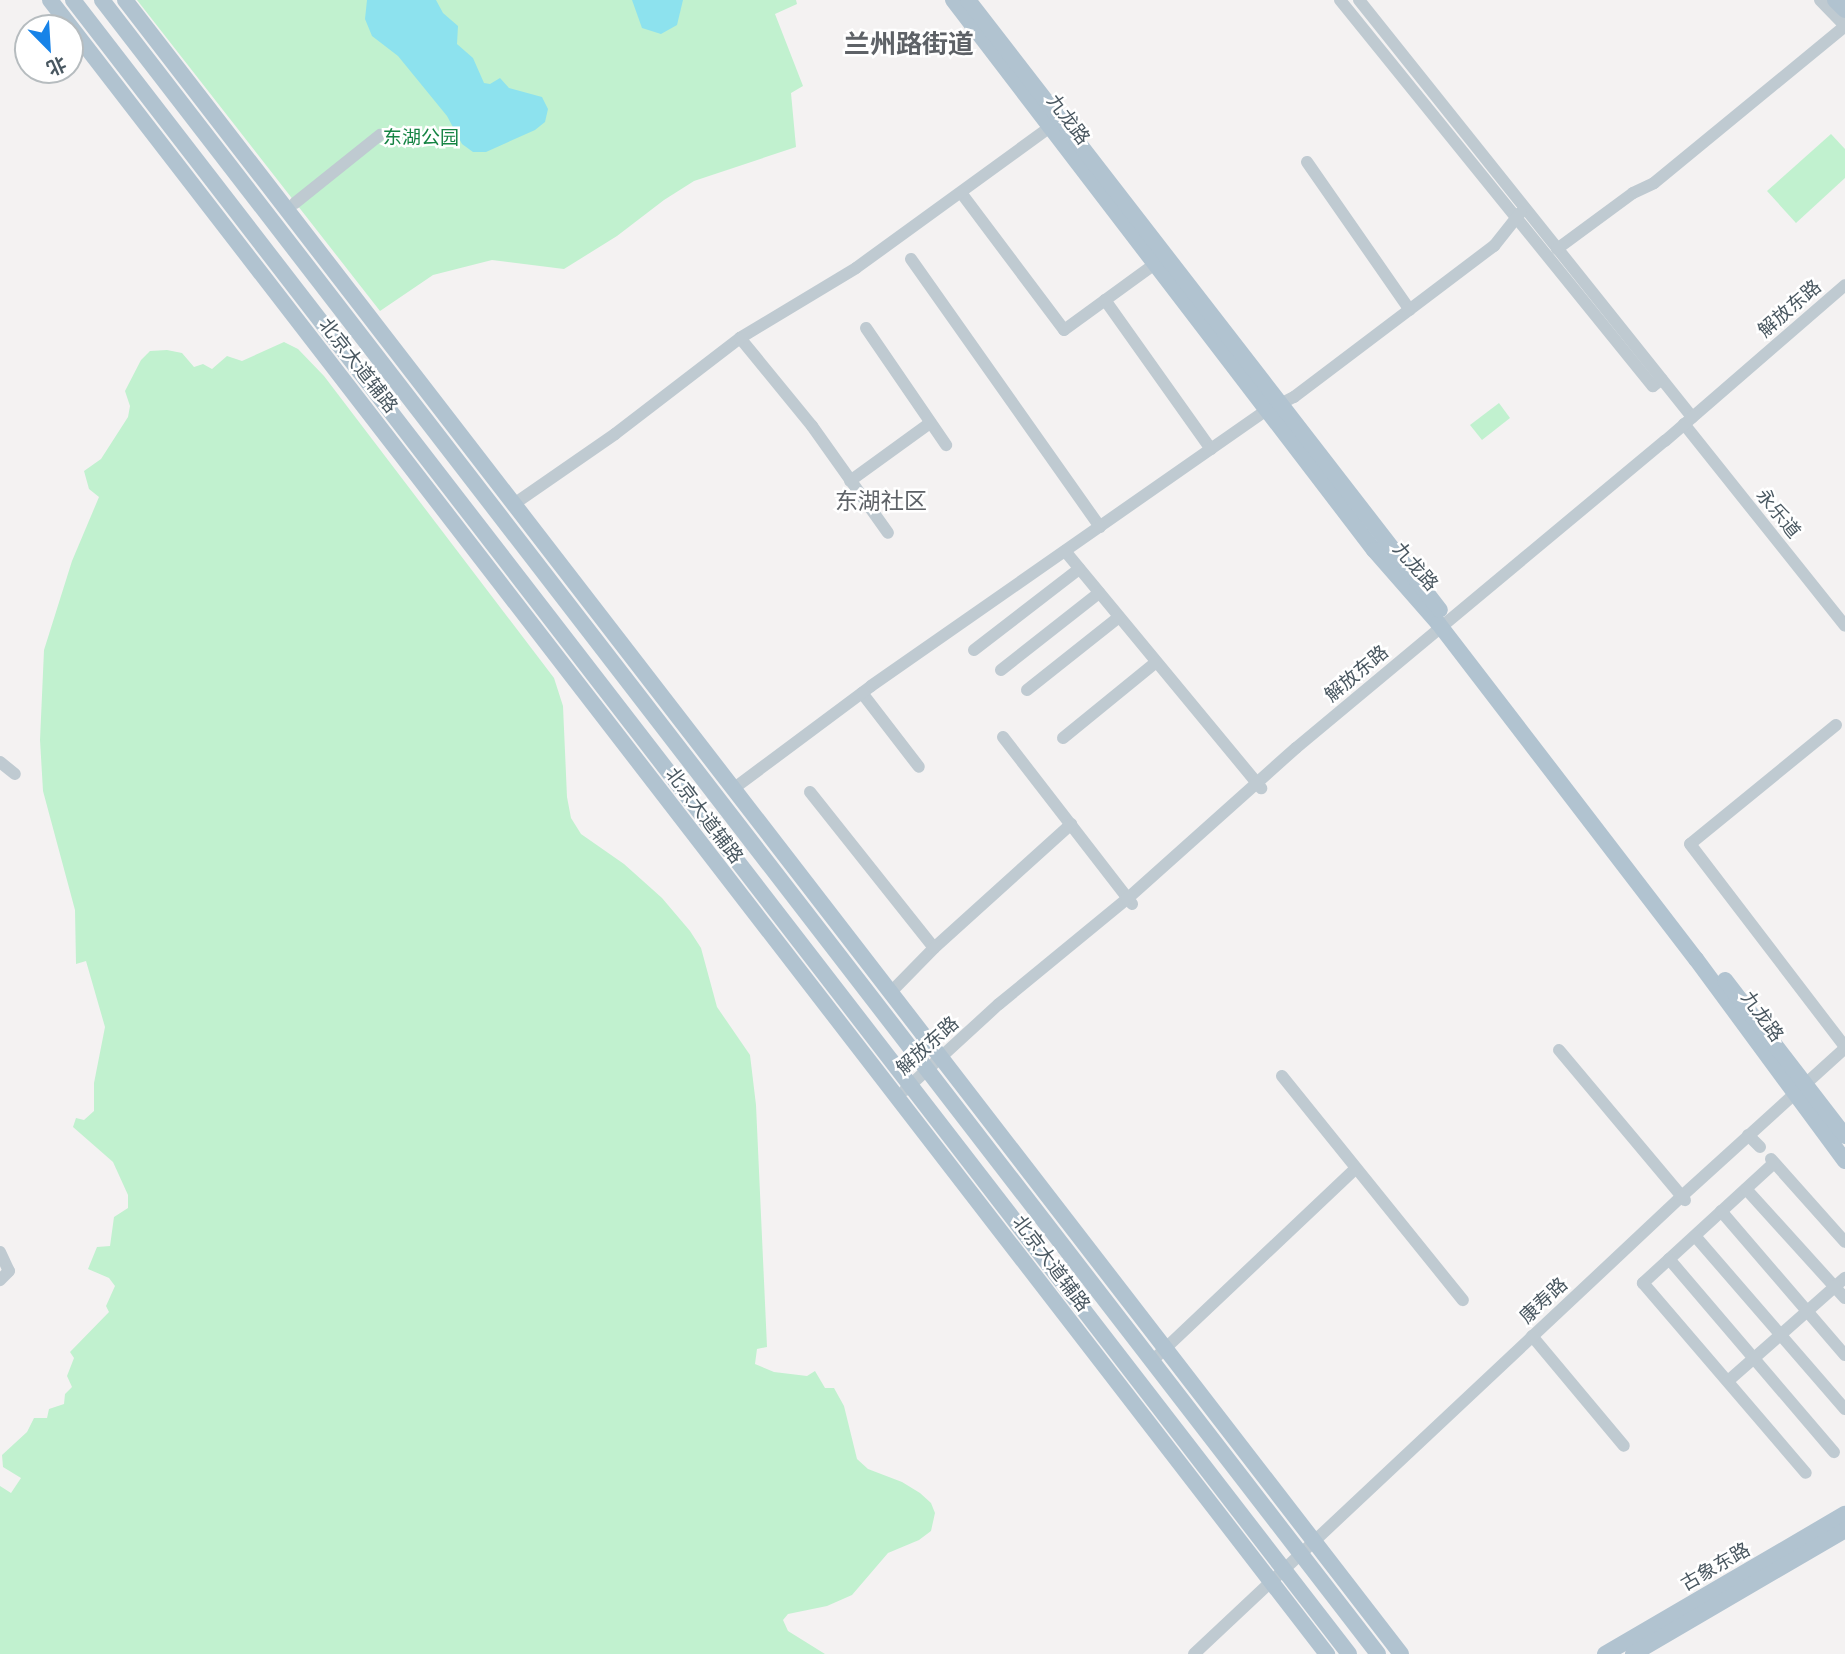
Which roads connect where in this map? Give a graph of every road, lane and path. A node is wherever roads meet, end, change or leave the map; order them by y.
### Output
1 (50, 0) edge
2 (73, 0) edge
3 (102, 0) edge
4 (125, 0) edge
5 (953, 0) edge
6 (968, 0) edge
7 (1340, 0) edge
8 (1359, 0) edge
9 (1820, 0) edge
10 (1835, 0) edge
11 (1845, 10) edge
12 (1845, 26) edge
13 (1049, 128) junction
14 (380, 135) dead end
15 (1307, 162) dead end
16 (962, 194) junction
17 (295, 203) dead end
18 (1520, 214) junction
19 (1557, 249) junction
20 (911, 259) dead end
21 (1155, 264) junction
22 (1845, 285) edge
23 (1845, 295) edge
24 (1105, 300) junction
25 (1410, 310) junction
26 (866, 328) dead end
27 (740, 338) junction
28 (1662, 379) junction
29 (1274, 407) junction
30 (930, 423) junction
31 (1689, 424) junction
32 (946, 445) dead end
33 (1211, 449) junction
34 (850, 481) junction
35 (514, 504) junction
36 (1100, 527) junction
37 (888, 533) dead end
38 (1065, 551) junction
39 (1079, 569) junction
40 (1099, 593) junction
41 (1119, 617) junction
42 (1845, 617) edge
43 (1845, 626) edge
44 (1447, 627) junction
45 (974, 650) dead end
46 (1156, 663) junction
47 (1001, 670) dead end
48 (1027, 690) dead end
49 (862, 693) junction
50 (1836, 725) dead end
51 (1003, 737) dead end
52 (1063, 738) dead end
53 (0, 762) edge
54 (919, 767) dead end
55 (15, 775) dead end
56 (1258, 785) junction
57 (733, 789) junction
58 (810, 792) dead end
59 (1071, 824) junction
60 (1130, 902) junction
61 (934, 948) junction
62 (890, 993) junction
63 (1845, 1047) edge
64 (1559, 1050) dead end
65 (1845, 1055) edge
66 (937, 1067) junction
67 (1282, 1076) dead end
68 (913, 1088) junction
69 (1801, 1091) junction
70 (899, 1100) junction
71 (1845, 1136) edge
72 (1845, 1161) edge
73 (1355, 1169) junction
74 (1746, 1189) junction
75 (1683, 1198) junction
76 (1721, 1212) junction
77 (1695, 1236) junction
78 (1845, 1242) edge
79 (0, 1252) edge
80 (1669, 1259) junction
81 (0, 1280) edge
82 (1840, 1282) edge
83 (1845, 1298) edge
84 (1463, 1300) dead end
85 (1807, 1311) junction
86 (1782, 1333) junction
87 (1534, 1338) junction
88 (1165, 1349) junction
89 (1845, 1355) edge
90 (1754, 1358) junction
91 (1152, 1361) junction
92 (1728, 1381) junction
93 (1845, 1409) edge
94 (1624, 1446) dead end
95 (1834, 1452) dead end
96 (1806, 1473) dead end
97 (1845, 1514) edge
98 (1845, 1530) edge
99 (1316, 1544) junction
100 (1302, 1556) junction
101 (1285, 1572) junction
102 (1272, 1584) junction
103 (1194, 1654) edge
104 (1326, 1654) edge
105 (1349, 1654) edge
106 (1378, 1654) edge
107 (1401, 1654) edge
108 (1605, 1654) edge
109 (1633, 1654) edge

1 - 70 main road, 北京大道辅路
2 - 68 main road
3 - 66 main road
4 - 35 main road, 北京大道辅路
5 - 13 main road, 九龙路
6 - 29 main road, 九龙路
7 - 18 street
8 - 18 street
9 - 12 street
10 - 11 main road
12 - 19 street
13 - 16 street
13 - 21 main road, 九龙路
14 - 17 street
15 - 25 street
16 - 24 street
16 - 27 street
18 - 19 street
18 - 25 street
18 - 28 street
19 - 28 street
20 - 36 street
21 - 24 street
21 - 29 main road, 九龙路
22 - 31 street, 解放东路
23 - 31 street, 解放东路
24 - 33 street
25 - 29 street
26 - 30 street
27 - 34 street
27 - 35 street
28 - 31 street
29 - 33 street
29 - 44 main road, 九龙路
30 - 32 street
30 - 34 street
31 - 42 street, 永乐道
31 - 43 street, 永乐道
31 - 44 street, 解放东路
33 - 36 street
34 - 37 street
35 - 57 main road, 北京大道辅路
36 - 38 street
38 - 39 street
38 - 49 street
39 - 40 street
39 - 45 street
40 - 41 street
40 - 47 street
41 - 46 street
41 - 48 street
44 - 56 street, 解放东路
44 - 69 main road, 九龙路
46 - 52 street
46 - 56 street
49 - 54 street
49 - 57 street
50 - 63 street
51 - 59 street
53 - 55 street
56 - 60 street, 解放东路
57 - 62 main road, 北京大道辅路
58 - 61 street
59 - 60 street
59 - 61 street
60 - 66 street, 解放东路
61 - 62 street
62 - 66 main road, 北京大道辅路
63 - 69 street, 康寿路
64 - 75 street
65 - 69 street, 康寿路
66 - 68 street, 解放东路
66 - 88 main road, 北京大道辅路
66 - 91 main road
67 - 73 street
68 - 70 street, 解放东路
68 - 101 main road
69 - 71 main road, 九龙路
69 - 72 main road, 九龙路
69 - 75 street, 康寿路
70 - 102 main road, 北京大道辅路
73 - 84 street
73 - 88 street
74 - 76 street
74 - 78 street
74 - 82 street
75 - 87 street, 康寿路
76 - 77 street
76 - 85 street
77 - 80 street
77 - 86 street
79 - 81 street
80 - 90 street
80 - 92 street
82 - 83 street
82 - 85 street
85 - 86 street
85 - 89 street
86 - 90 street
86 - 93 street
87 - 94 street
87 - 99 street, 康寿路
88 - 91 street
88 - 99 main road, 北京大道辅路
90 - 92 street
90 - 95 street
91 - 100 main road
92 - 96 street
97 - 108 main road, 古象东路
98 - 109 main road, 古象东路
99 - 100 street, 康寿路
99 - 107 main road, 北京大道辅路
100 - 101 street, 康寿路
100 - 106 main road
101 - 102 street, 康寿路
101 - 105 main road
102 - 103 street, 康寿路
102 - 104 main road, 北京大道辅路

